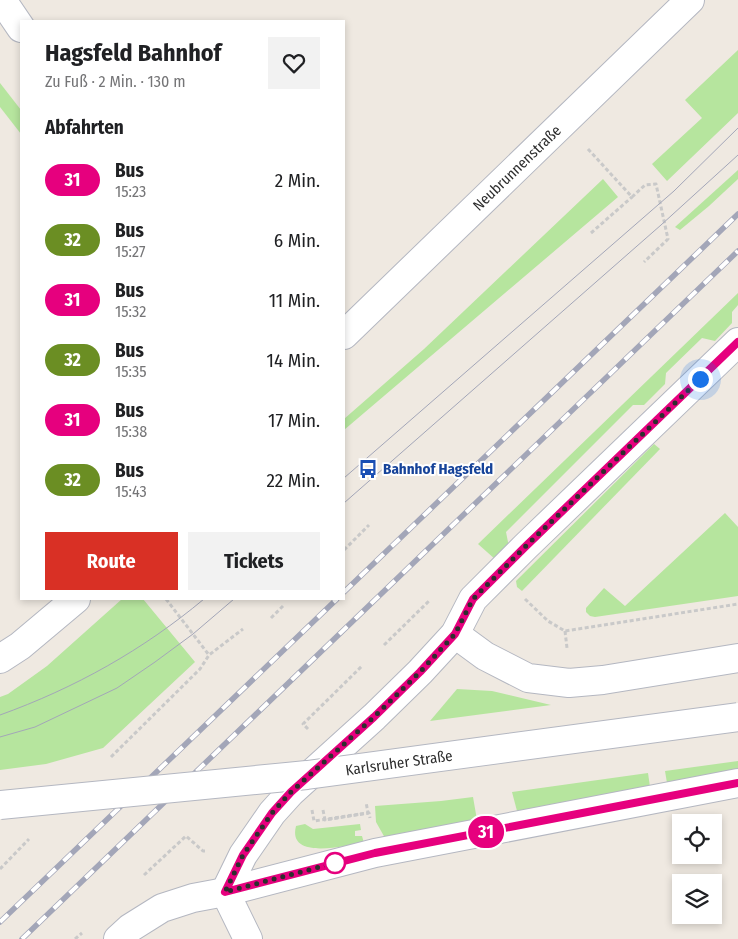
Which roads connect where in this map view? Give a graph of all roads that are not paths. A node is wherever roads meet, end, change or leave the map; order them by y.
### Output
1 (2, 0) edge
2 (690, 0) edge
3 (20, 27) edge
4 (345, 334) edge
5 (738, 342) edge
6 (75, 600) edge
7 (455, 634) junction
8 (738, 658) edge
9 (0, 659) edge
10 (738, 717) edge
11 (738, 783) edge
12 (0, 806) edge
13 (225, 892) junction
14 (118, 939) edge
15 (248, 939) edge

1 - 3 street
2 - 4 street, Neubrunnenstraße
5 - 7 street
6 - 9 street
7 - 8 street
7 - 13 street
10 - 12 street, Karlsruher Straße, bridge
11 - 13 street
13 - 14 street
13 - 15 street

